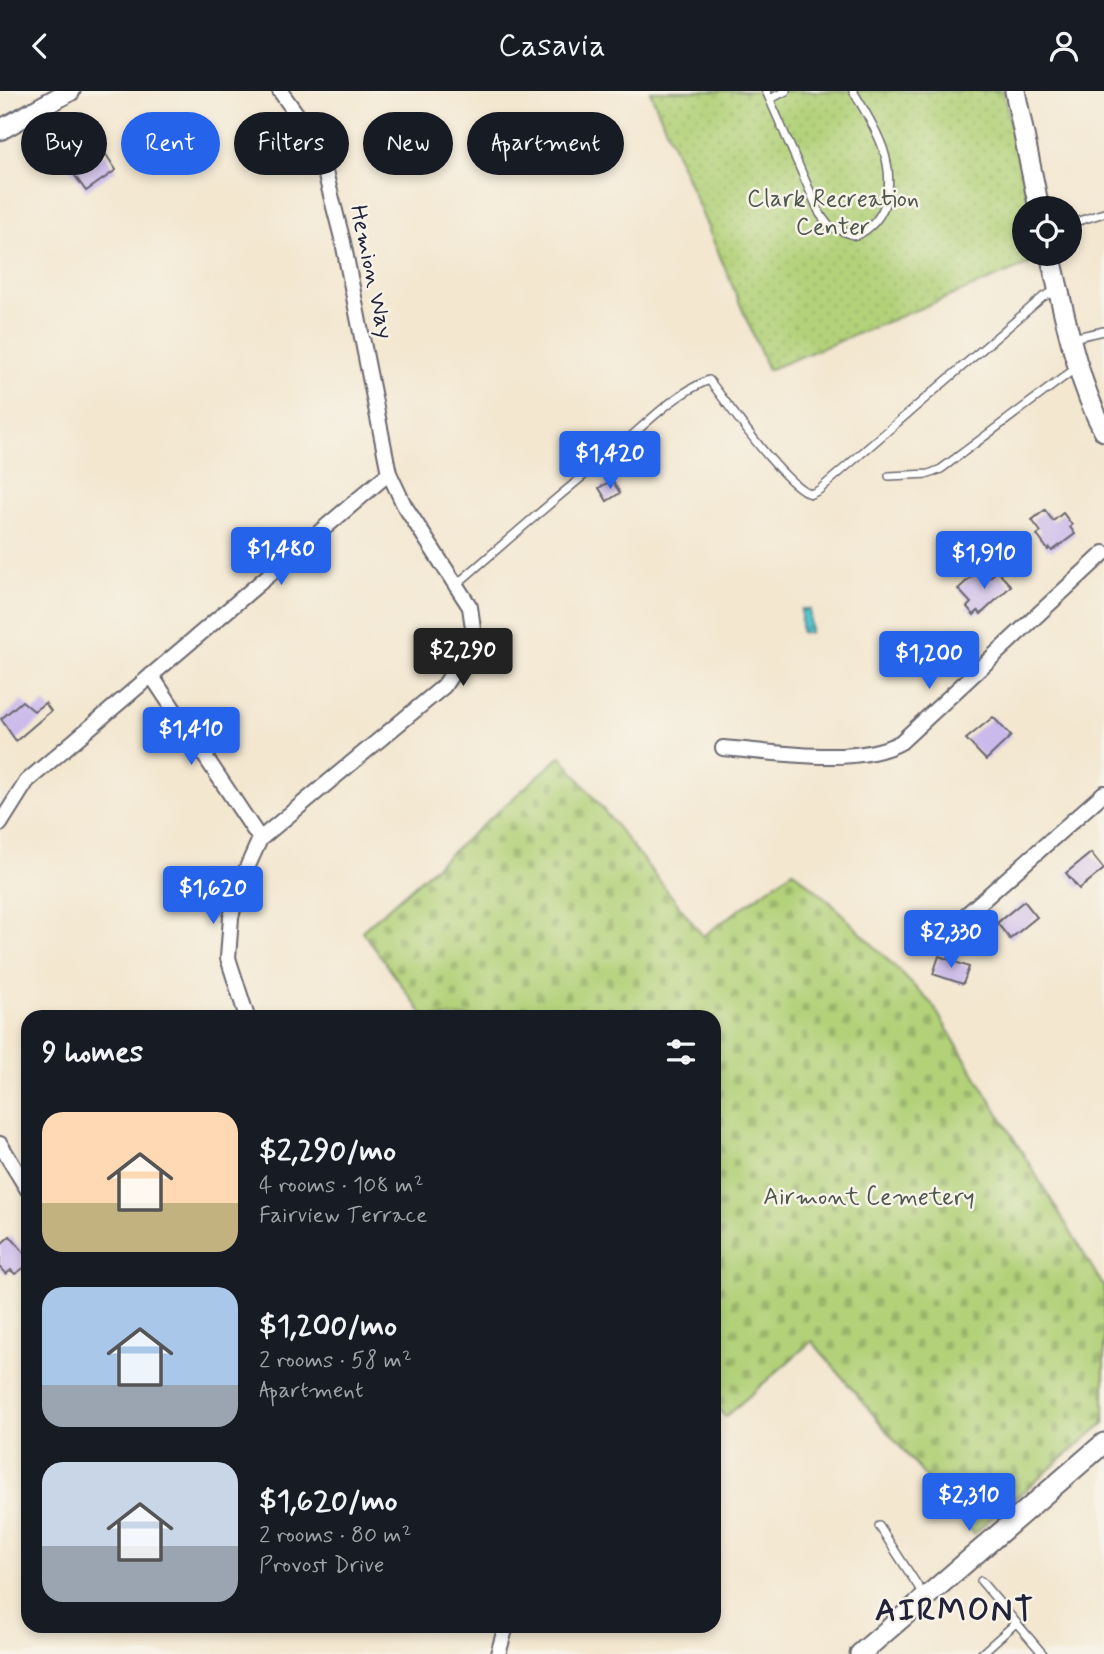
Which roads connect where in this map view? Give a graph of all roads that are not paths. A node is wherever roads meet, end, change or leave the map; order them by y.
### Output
1 (69, 91) edge
2 (281, 91) edge
3 (766, 91) edge
4 (786, 91) edge
5 (853, 91) edge
6 (1015, 91) edge
7 (770, 99) junction
8 (0, 129) edge
9 (1037, 196) edge
10 (1104, 213) edge
11 (1082, 220) edge
12 (1053, 266) edge
13 (1059, 289) junction
14 (1104, 331) edge
15 (1072, 338) junction
16 (1079, 366) junction
17 (1104, 431) edge
18 (389, 473) junction
19 (889, 476) dead end
20 (1104, 553) edge
21 (457, 584) junction
22 (151, 675) junction
23 (723, 748) dead end
24 (1104, 793) edge
25 (0, 824) edge
26 (260, 839) junction
27 (957, 923) dead end
28 (245, 1010) edge
29 (0, 1144) edge
30 (21, 1178) edge
31 (1104, 1443) edge
32 (880, 1526) dead end
33 (981, 1581) dead end
34 (926, 1598) junction
35 (1016, 1623) junction
36 (504, 1633) edge
37 (881, 1647) edge
38 (498, 1654) edge
39 (860, 1654) edge
40 (981, 1654) edge
41 (1042, 1654) edge

1 - 8 street
2 - 18 street, Hemion Way
3 - 7 lane
4 - 7 lane
5 - 7 lane
6 - 9 street
10 - 11 lane
12 - 13 street
13 - 15 street
13 - 21 lane
14 - 15 lane
15 - 16 street
16 - 17 street
16 - 19 lane
18 - 21 street, Hemion Way
18 - 22 street
20 - 23 street
21 - 26 street, Hemion Way
22 - 25 street
22 - 26 street
24 - 27 street
26 - 28 street
29 - 30 street
31 - 34 street
32 - 34 lane
33 - 35 lane
34 - 37 street
35 - 40 lane
35 - 41 lane
36 - 38 street
37 - 39 street

